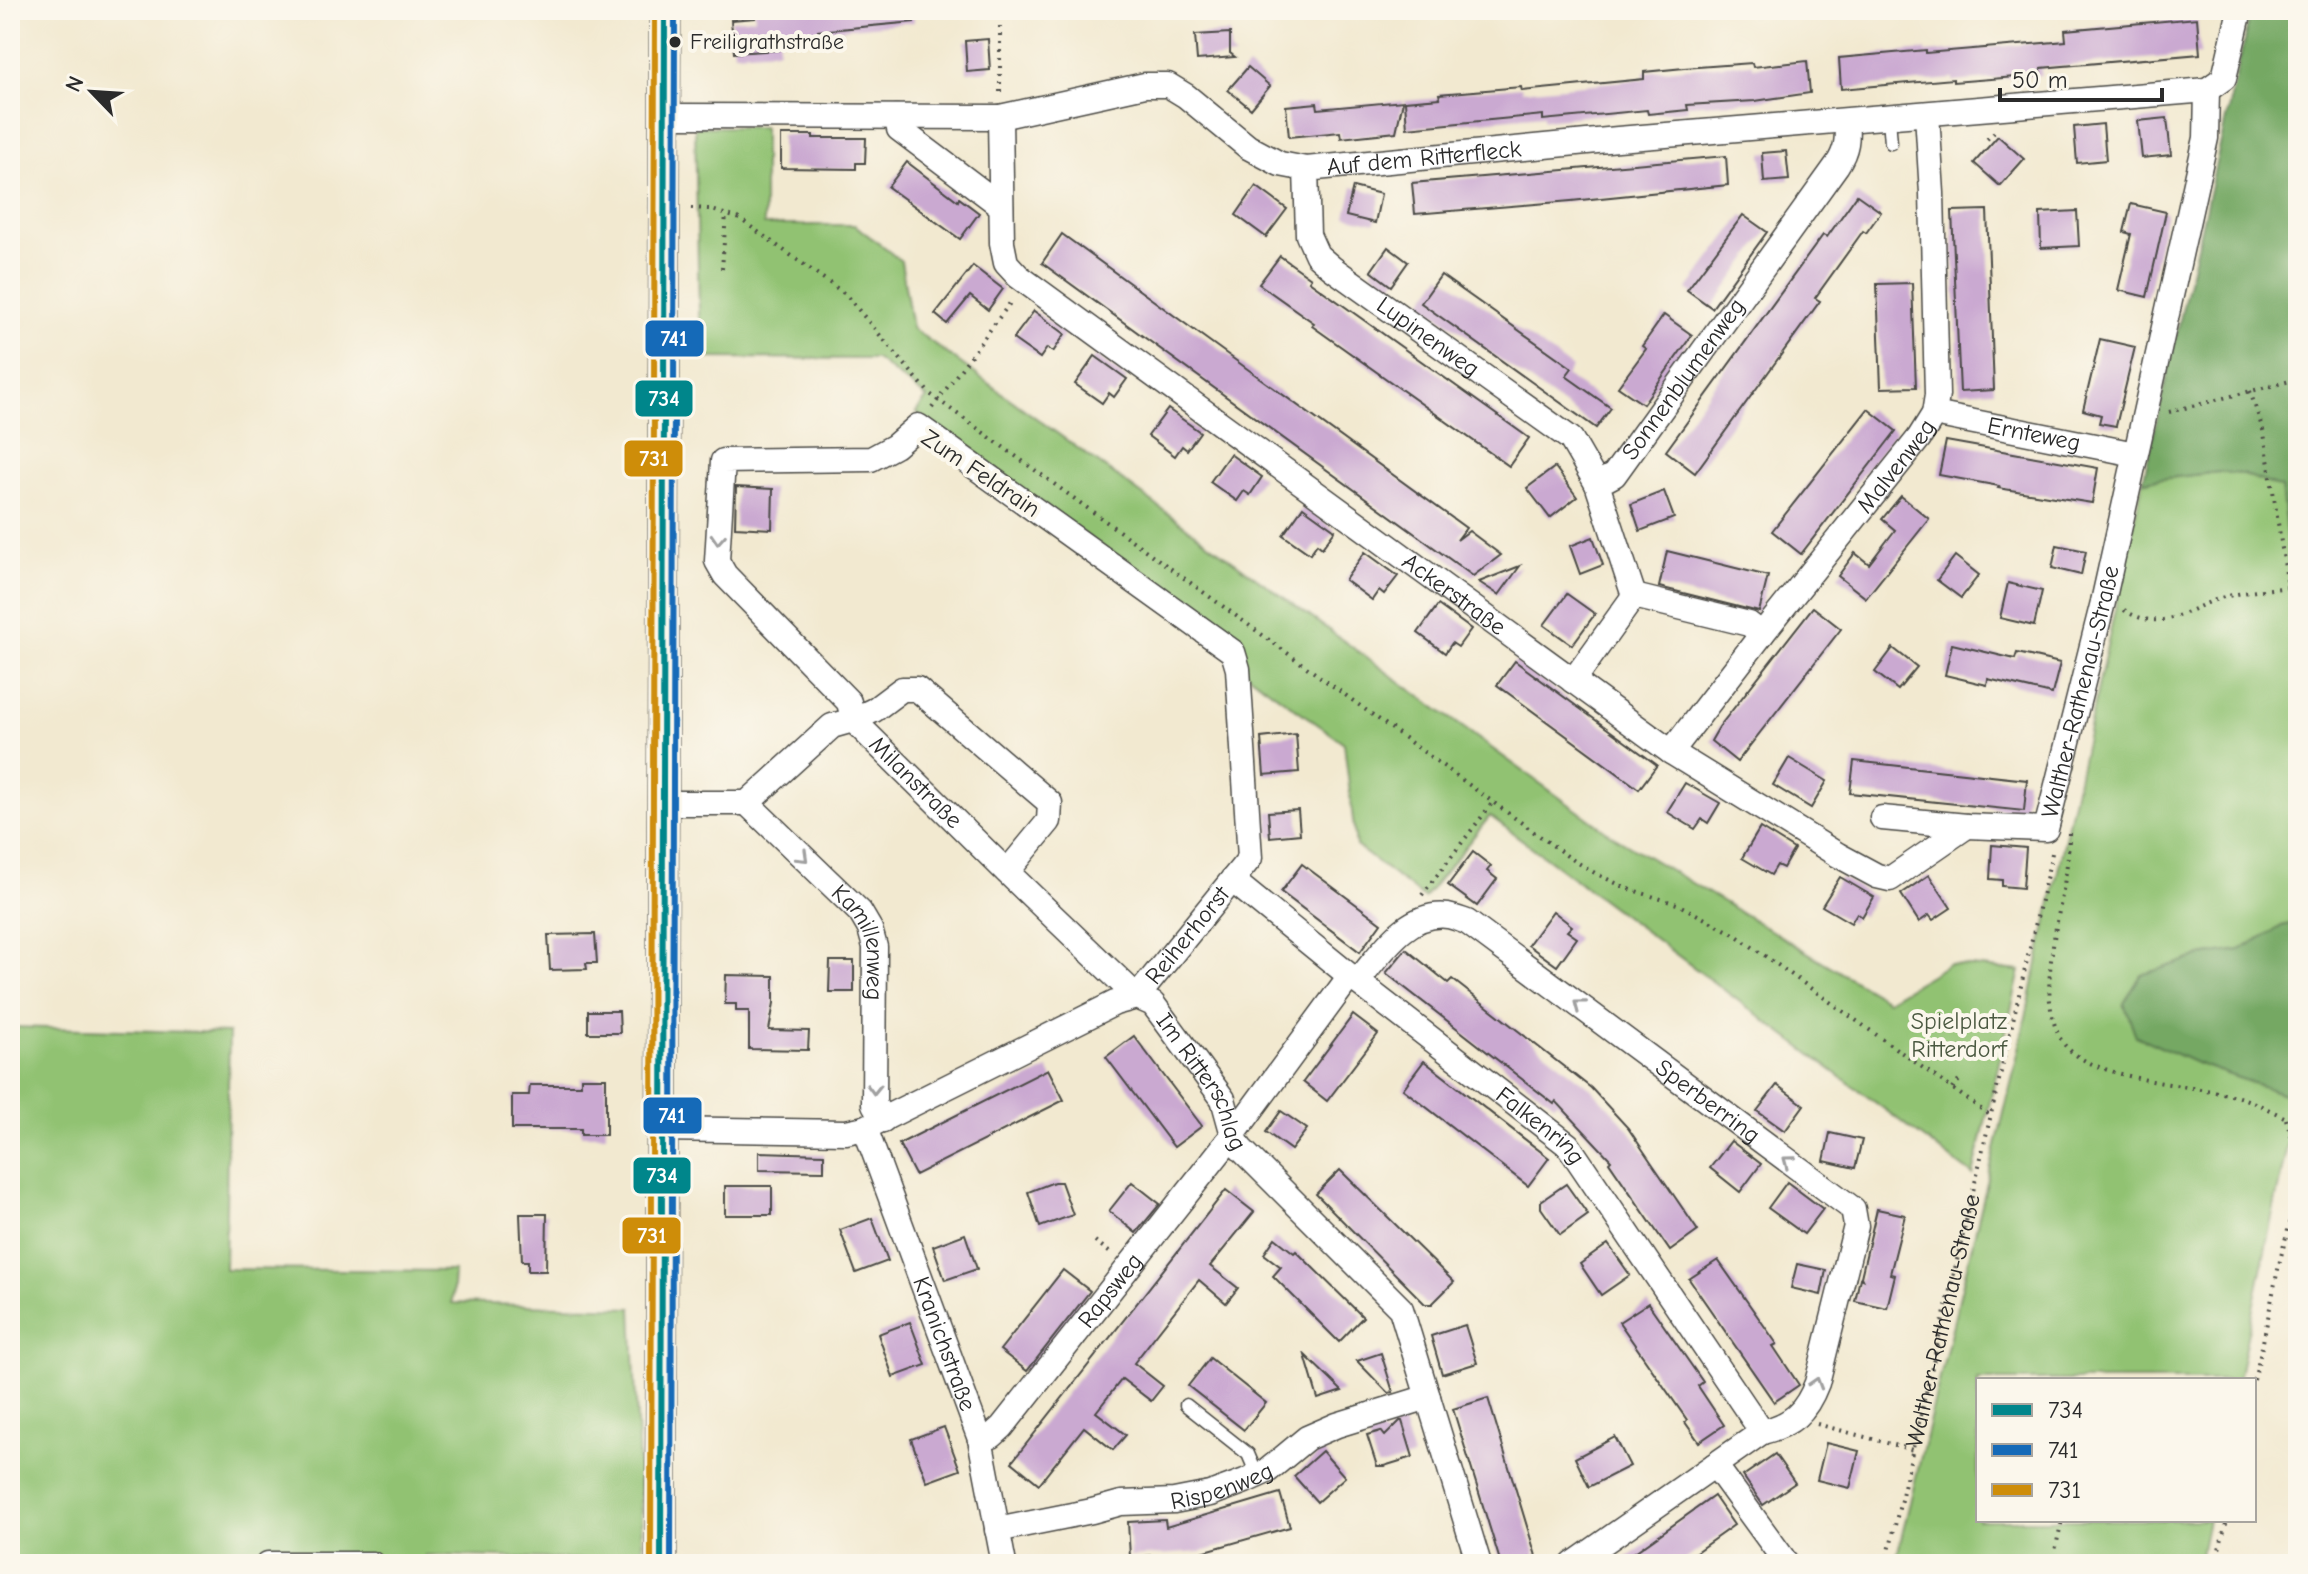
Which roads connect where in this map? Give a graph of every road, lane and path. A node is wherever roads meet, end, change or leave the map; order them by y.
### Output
1 (665, 10) edge
2 (1000, 10) edge
3 (2240, 10) edge
4 (2207, 90) junction
5 (1927, 114) junction
6 (666, 116) junction
7 (897, 117) junction
8 (1000, 117) junction
9 (1889, 118) junction
10 (1846, 121) junction
11 (1891, 143) dead end
12 (1306, 169) junction
13 (1001, 206) junction
14 (691, 208) dead end
15 (726, 214) junction
16 (722, 269) dead end
17 (1026, 281) junction
18 (2298, 379) edge
19 (2250, 391) junction
20 (938, 400) junction
21 (927, 414) dead end
22 (1934, 414) junction
23 (2143, 418) junction
24 (2135, 454) junction
25 (1597, 484) junction
26 (2298, 586) edge
27 (2288, 587) junction
28 (1634, 596) junction
29 (2103, 602) junction
30 (1762, 634) junction
31 (1573, 681) junction
32 (853, 720) junction
33 (1671, 752) junction
34 (2054, 796) junction
35 (1493, 802) junction
36 (662, 803) junction
37 (747, 803) junction
38 (1882, 818) dead end
39 (1967, 826) junction
40 (2046, 829) junction
41 (1007, 872) junction
42 (1232, 880) junction
43 (1428, 887) dead end
44 (1354, 979) junction
45 (1137, 997) junction
46 (1962, 1076) dead end
47 (1953, 1089) junction
48 (1991, 1116) junction
49 (2286, 1119) junction
50 (2298, 1123) edge
51 (874, 1124) junction
52 (660, 1129) junction
53 (1233, 1135) junction
54 (2298, 1171) edge
55 (2298, 1200) edge
56 (1095, 1241) dead end
57 (1114, 1257) dead end
58 (2255, 1378) edge
59 (1428, 1397) junction
60 (1186, 1405) dead end
61 (1796, 1416) junction
62 (1762, 1432) junction
63 (980, 1439) junction
64 (1913, 1450) junction
65 (1715, 1465) junction
66 (1257, 1475) junction
67 (2062, 1522) edge
68 (2226, 1522) edge
69 (997, 1530) junction
70 (268, 1564) edge
71 (372, 1564) edge
72 (661, 1564) edge
73 (1004, 1564) edge
74 (1479, 1564) edge
75 (1573, 1564) edge
76 (1787, 1564) edge
77 (1886, 1564) edge
78 (2052, 1564) edge
79 (2215, 1564) edge

1 - 6 street
2 - 8 path
3 - 4 street
4 - 5 street, Auf dem Ritterfleck
4 - 23 street, Walther-Rathenau-Straße
5 - 9 street, Auf dem Ritterfleck
5 - 22 street, Malvenweg
6 - 7 street, Auf dem Ritterfleck
6 - 36 street
7 - 8 street, Auf dem Ritterfleck
7 - 13 street
8 - 12 street, Auf dem Ritterfleck
8 - 13 street, Ackerstraße
9 - 10 street, Auf dem Ritterfleck
9 - 11 lane
10 - 12 street, Auf dem Ritterfleck
10 - 25 street, Sonnenblumenweg
12 - 25 street, Lupinenweg
13 - 17 street, Ackerstraße
14 - 15 path
15 - 16 path
15 - 20 path
17 - 20 path
17 - 31 street, Ackerstraße
18 - 19 path
19 - 23 path
19 - 27 path
20 - 21 path
20 - 35 path
22 - 24 street, Ernteweg
22 - 30 street, Malvenweg
23 - 24 street, Walther-Rathenau-Straße
24 - 29 street, Walther-Rathenau-Straße
25 - 28 street
26 - 27 path
27 - 29 path
28 - 30 street
28 - 31 street
29 - 34 street, Walther-Rathenau-Straße
30 - 33 street, Malvenweg
31 - 33 street, Ackerstraße
32 - 37 street, Milanstraße
32 - 41 street, Milanstraße
32 - 41 street
42 -> 32 street, Zum Feldrain
33 - 39 street, Ackerstraße
34 - 40 street, Walther-Rathenau-Straße
34 - 49 path
35 - 43 path
35 - 47 path
36 - 37 street
36 - 52 street
37 -> 51 street, Kamillenweg
38 - 39 street
39 - 40 street
40 - 48 path, Walther-Rathenau-Straße
41 - 45 street, Milanstraße
42 - 44 street, Reiherhorst
42 - 45 street, Reiherhorst
44 - 53 street
61 -> 44 street, Sperberring
44 - 62 street, Falkenring
45 - 51 street, Im Ritterschlag
45 - 53 street, Im Ritterschlag
46 - 47 path
47 - 48 path
48 - 64 path, Walther-Rathenau-Straße
49 - 50 path
49 - 54 path
51 - 52 street, Im Ritterschlag
51 - 63 street, Kranichstraße
52 - 72 street
53 - 59 street, Im Ritterschlag
53 - 63 street, Rapsweg
55 - 58 path
56 - 57 path
59 - 66 street, Rispenweg
59 - 74 street, Im Ritterschlag
60 - 66 lane
61 - 62 street
61 - 64 path
62 - 65 street
63 - 69 street, Kranichstraße
64 - 77 path, Walther-Rathenau-Straße
65 - 75 street
65 - 76 street
66 - 69 street, Rispenweg
67 - 78 path
68 - 79 path
69 - 73 street, Kranichstraße
70 - 71 street

